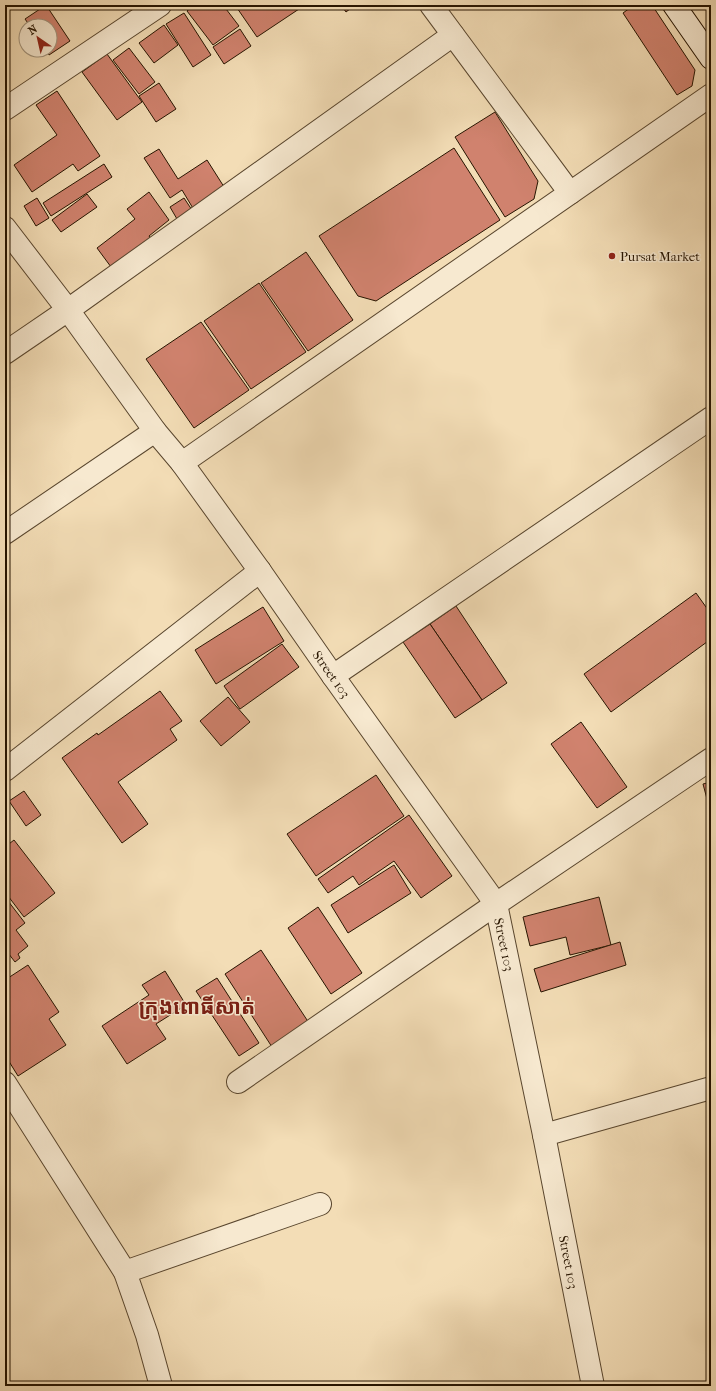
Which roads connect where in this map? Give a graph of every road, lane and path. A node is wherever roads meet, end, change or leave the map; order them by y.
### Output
1 (160, 5) edge
2 (431, 5) edge
3 (674, 5) edge
4 (452, 34) junction
5 (711, 58) edge
6 (711, 95) edge
7 (5, 109) edge
8 (570, 193) junction
9 (5, 228) edge
10 (68, 310) junction
11 (5, 353) edge
12 (711, 418) edge
13 (155, 431) junction
14 (182, 463) junction
15 (5, 533) edge
16 (260, 571) junction
17 (333, 676) junction
18 (711, 759) edge
19 (5, 770) edge
20 (496, 904) junction
21 (238, 1082) dead end
22 (5, 1084) edge
23 (711, 1088) edge
24 (544, 1135) junction
25 (320, 1204) dead end
26 (125, 1272) junction
27 (160, 1386) edge
28 (593, 1386) edge

1 - 7 street
2 - 4 street
3 - 5 street
4 - 8 street
4 - 10 street
6 - 8 street
8 - 14 street
9 - 10 street, Street 103
10 - 11 street
10 - 13 street, Street 103
12 - 17 street
13 - 14 street, Street 103
13 - 15 street
14 - 16 street, Street 103
16 - 17 street, Street 103
16 - 19 street
17 - 20 street, Street 103
18 - 20 street
20 - 21 street
20 - 24 street, Street 103
22 - 26 street
23 - 24 street
24 - 28 street, Street 103
25 - 26 street
26 - 27 street

